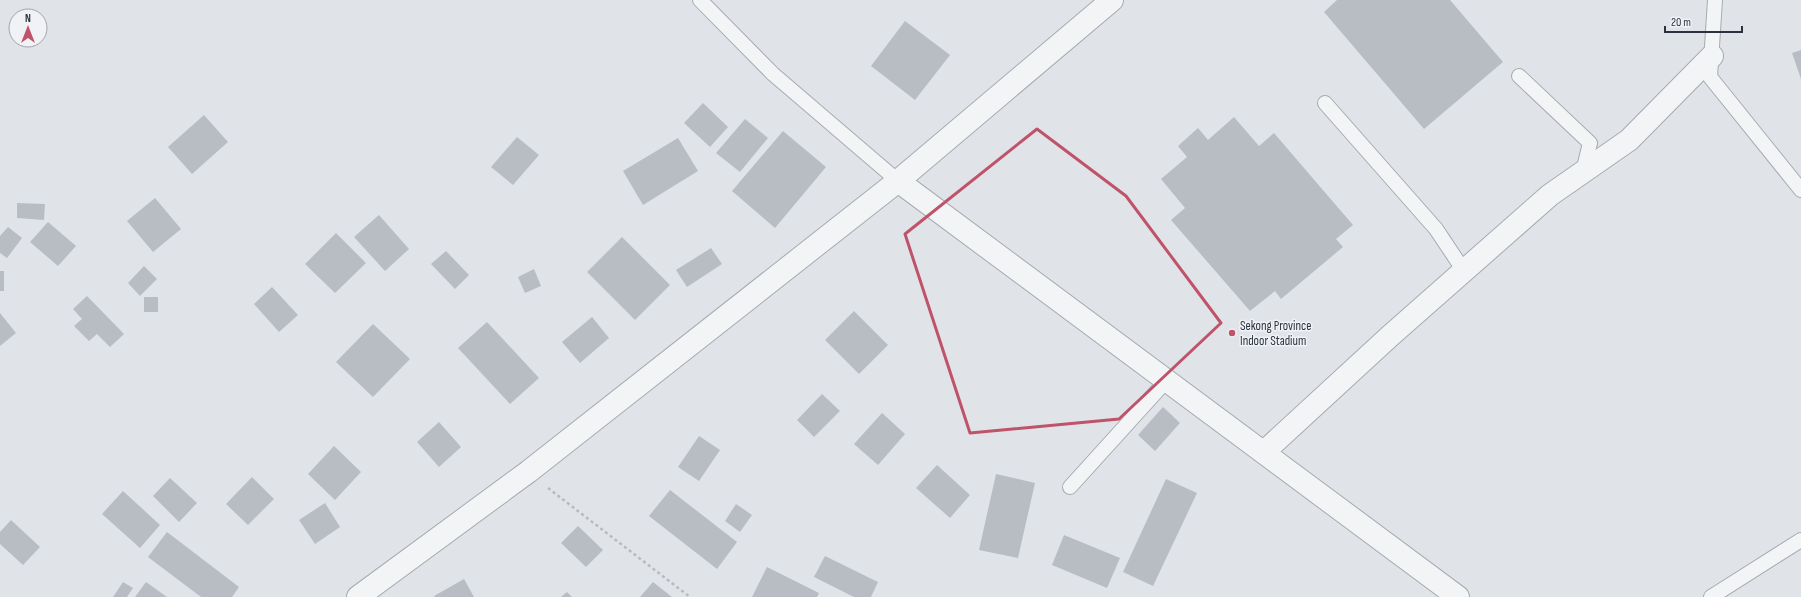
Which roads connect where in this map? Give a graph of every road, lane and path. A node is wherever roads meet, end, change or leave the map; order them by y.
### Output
1 (700, 0) edge
2 (1112, 0) edge
3 (1715, 0) edge
4 (1712, 56) junction
5 (1519, 76) dead end
6 (1325, 103) dead end
7 (1583, 172) junction
8 (898, 181) junction
9 (1801, 190) edge
10 (1464, 271) junction
11 (1167, 380) junction
12 (1264, 452) junction
13 (528, 472) junction
14 (1070, 487) dead end
15 (1801, 540) edge
16 (358, 597) edge
17 (690, 597) edge
18 (1458, 597) edge
19 (1711, 597) edge

1 - 8 lane
2 - 8 street
3 - 4 lane
4 - 7 street
4 - 9 lane
5 - 7 lane
6 - 10 lane
7 - 10 street
8 - 11 street
8 - 13 street
10 - 12 street
11 - 12 street
11 - 14 lane
12 - 18 street
13 - 16 street
13 - 17 path
15 - 19 lane

